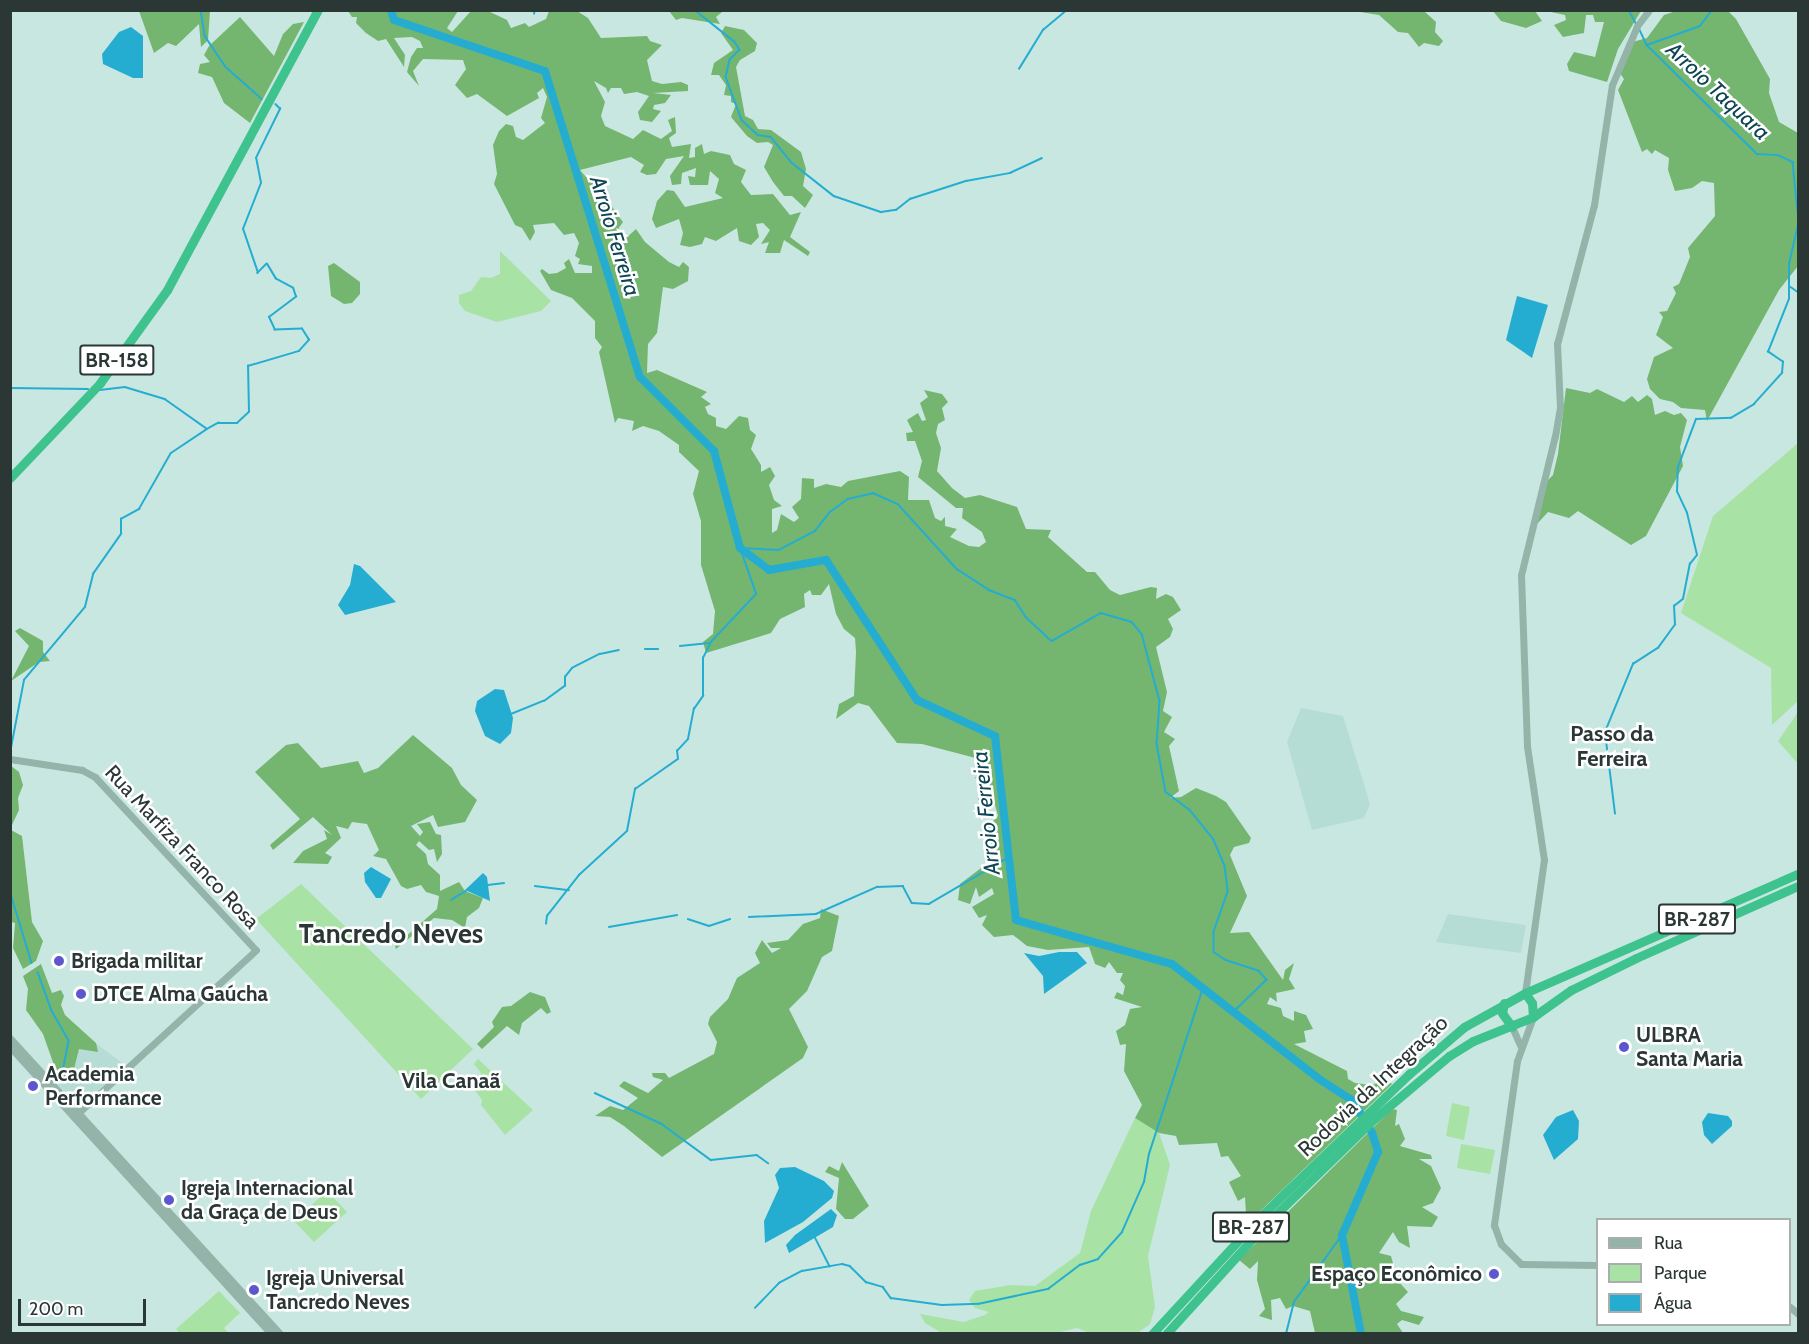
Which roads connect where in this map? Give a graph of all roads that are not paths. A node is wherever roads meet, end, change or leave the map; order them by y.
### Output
1 (318, 10) edge
2 (1649, 10) edge
3 (10, 478) edge
4 (10, 759) edge
5 (1798, 874) edge
6 (1798, 886) edge
7 (1525, 993) junction
8 (1504, 1003) junction
9 (1533, 1017) junction
10 (1512, 1027) junction
11 (10, 1038) edge
12 (1520, 1045) junction
13 (10, 1047) edge
14 (76, 1115) junction
15 (1371, 1115) junction
16 (1358, 1128) junction
17 (1596, 1265) edge
18 (271, 1334) edge
19 (280, 1334) edge
20 (1152, 1334) edge
21 (1166, 1334) edge

1 - 3 highway, BR-158
2 - 7 street
4 - 14 street, Rua Marfiza Franco Rosa
5 - 7 highway, Rodovia da Integração / BR-287
6 - 9 highway, Rodovia da Integração / BR-287
7 - 8 highway, Rodovia da Integração / BR-287
7 - 9 highway
8 - 10 highway
8 - 15 highway, Rodovia da Integração / BR-287
9 - 10 highway, Rodovia da Integração / BR-287
9 - 12 street
10 - 12 street
10 - 15 highway, Rodovia da Integração / BR-287
11 - 14 street
12 - 17 street
13 - 14 street
14 - 18 street
14 - 19 street
15 - 16 highway, Rodovia da Integração / BR-287
16 - 20 highway, Rodovia da Integração / BR-287
16 - 21 highway, Rodovia da Integração / BR-287

